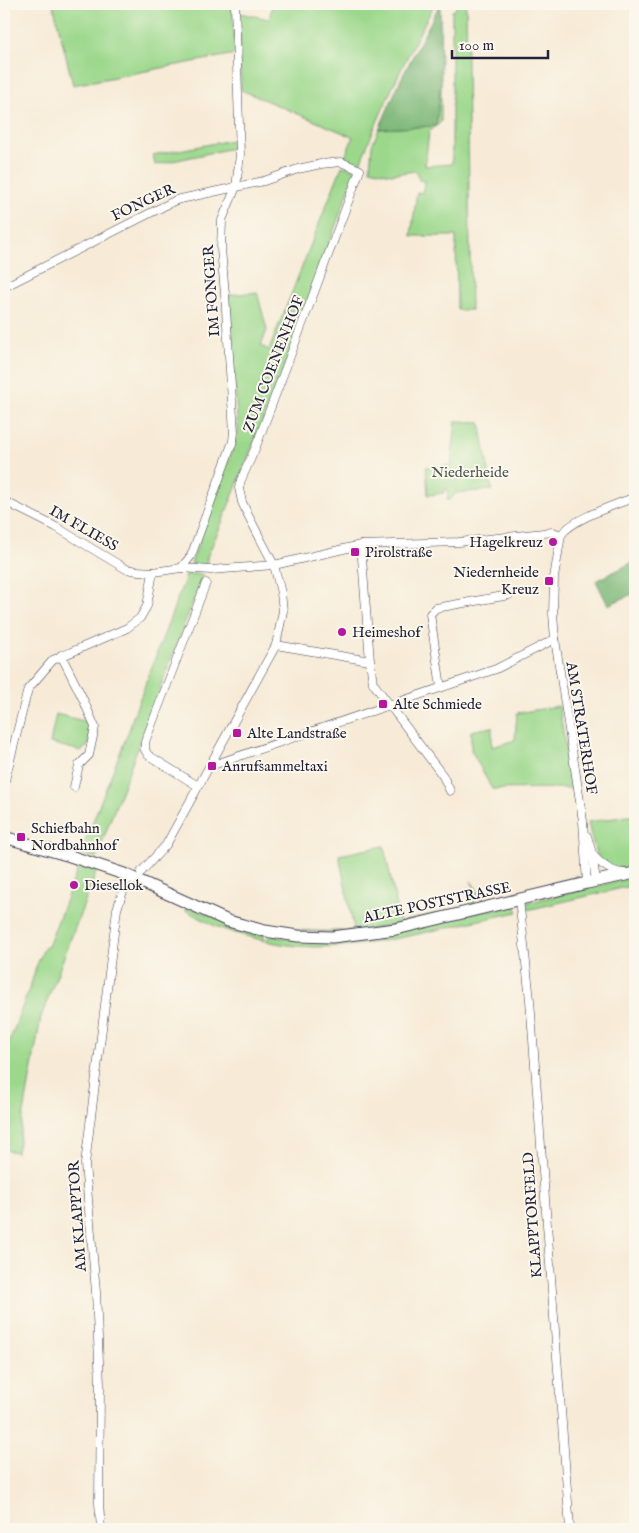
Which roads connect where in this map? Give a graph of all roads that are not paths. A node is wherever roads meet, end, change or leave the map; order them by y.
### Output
1 (235, 4) edge
2 (360, 170) joint
3 (236, 187) junction
4 (4, 287) edge
5 (635, 497) edge
6 (4, 501) edge
7 (561, 535) junction
8 (361, 545) junction
9 (274, 565) junction
10 (181, 568) junction
11 (153, 572) junction
12 (206, 583) dead end
13 (509, 595) dead end
14 (555, 639) junction
15 (276, 645) junction
16 (61, 656) junction
17 (370, 661) junction
18 (442, 687) junction
19 (389, 704) junction
20 (210, 766) junction
21 (4, 784) edge
22 (74, 786) dead end
23 (198, 786) junction
24 (450, 791) dead end
25 (583, 821) junction
26 (4, 837) edge
27 (592, 853) junction
28 (635, 872) edge
29 (137, 875) junction
30 (592, 882) junction
31 (518, 899) junction
32 (101, 1529) edge
33 (570, 1529) edge

1 - 3 street, IM FONGER
2 - 3 street, FONGER
2 - 9 street, ZUM COENENHOF
3 - 4 street, FONGER
3 - 10 street, IM FONGER
5 - 7 street
6 - 11 street, IM FLIESS
7 - 8 street
7 - 14 street
8 - 9 street
8 - 17 street
9 - 10 street
9 - 15 street
10 - 11 street
11 - 16 street
12 - 23 street
13 - 18 street
14 - 18 street
14 - 25 street, AM STRATERHOF
15 - 17 street
15 - 20 street
16 - 21 street
16 - 22 street
17 - 19 street
18 - 19 street
19 - 20 street
19 - 24 street
20 - 23 street
23 - 29 street
25 - 27 street, AM STRATERHOF
25 - 30 street, AM STRATERHOF
26 - 29 street, ALTE POSTSTRASSE
27 - 28 street
27 - 30 street, AM STRATERHOF
28 - 30 street, ALTE POSTSTRASSE
29 - 31 street, ALTE POSTSTRASSE
29 - 32 street, AM KLAPPTOR
30 - 31 street, ALTE POSTSTRASSE
31 - 33 street, KLAPPTORFELD

